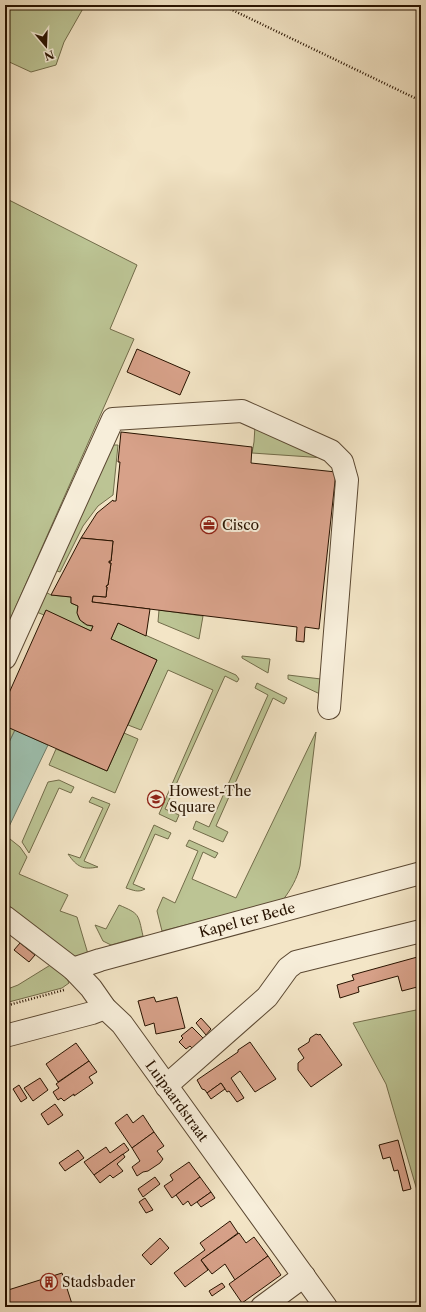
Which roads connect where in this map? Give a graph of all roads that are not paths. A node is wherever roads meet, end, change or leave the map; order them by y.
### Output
1 (5, 658) edge
2 (329, 708) dead end
3 (421, 873) edge
4 (5, 917) edge
5 (421, 931) edge
6 (73, 969) junction
7 (105, 1008) junction
8 (5, 1036) edge
9 (166, 1086) junction
10 (304, 1276) junction
11 (262, 1307) edge
12 (326, 1307) edge

1 - 2 street
3 - 6 street, Kapel ter Bede
4 - 6 street, Luipaardstraat
5 - 9 street
6 - 7 street, Luipaardstraat
7 - 8 street
7 - 9 street, Luipaardstraat
9 - 10 street, Luipaardstraat
10 - 11 street
10 - 12 street, Luipaardstraat

